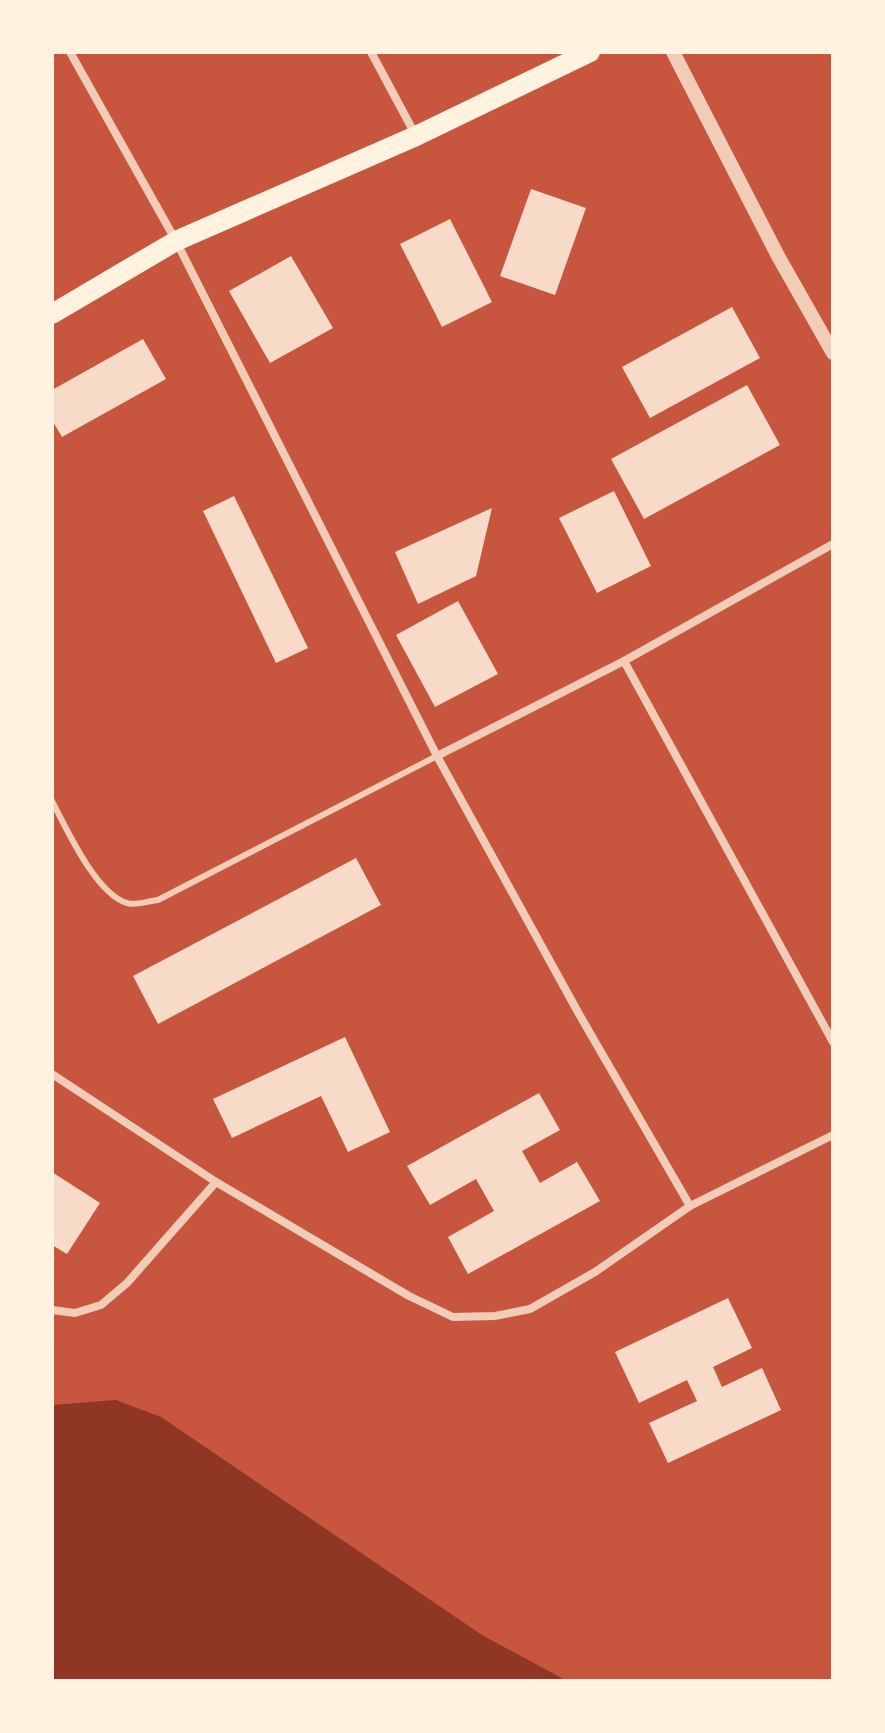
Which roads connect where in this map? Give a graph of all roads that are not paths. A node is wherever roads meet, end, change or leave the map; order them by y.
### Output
1 (70, 52) edge
2 (371, 52) edge
3 (590, 52) edge
4 (673, 52) edge
5 (416, 136) junction
6 (176, 241) junction
7 (52, 314) edge
8 (833, 353) edge
9 (833, 544) edge
10 (624, 661) junction
11 (437, 756) junction
12 (52, 801) edge
13 (833, 1042) edge
14 (52, 1074) edge
15 (833, 1135) edge
16 (216, 1182) junction
17 (690, 1206) junction
18 (52, 1310) edge

1 - 6 street
2 - 5 street
3 - 5 main road
4 - 8 street
5 - 6 main road
6 - 7 main road
6 - 11 street
9 - 10 street
10 - 11 street
10 - 13 street
11 - 12 lane
11 - 17 street
14 - 16 street
15 - 17 street
16 - 17 street
16 - 18 street

